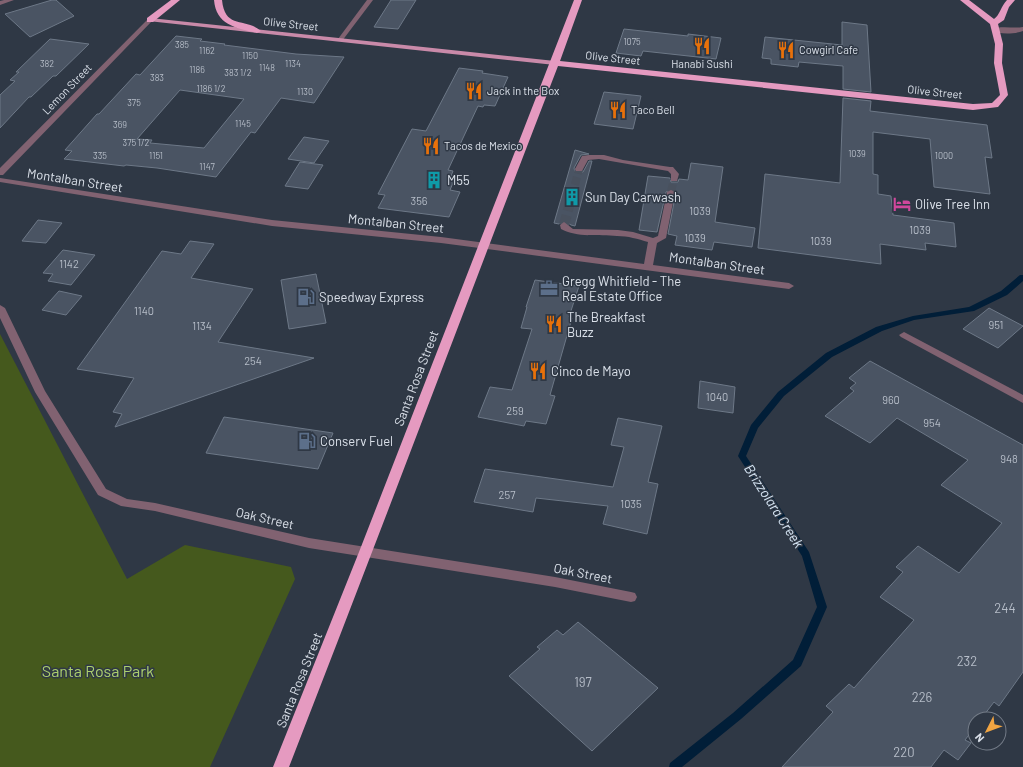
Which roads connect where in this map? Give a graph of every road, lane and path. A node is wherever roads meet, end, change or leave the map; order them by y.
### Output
1 (11, 0) edge
2 (176, 0) edge
3 (218, 0) edge
4 (370, 0) edge
5 (578, 0) edge
6 (964, 0) edge
7 (1011, 0) edge
8 (0, 3) edge
9 (150, 20) junction
10 (995, 26) junction
11 (1023, 29) edge
12 (257, 31) junction
13 (340, 40) junction
14 (555, 63) junction
15 (579, 169) tunnel mouth
16 (0, 173) edge
17 (674, 178) dead end
18 (0, 180) edge
19 (671, 192) tunnel mouth
20 (564, 225) dead end
21 (653, 241) junction
22 (484, 247) junction
23 (648, 267) junction
24 (789, 286) dead end
25 (0, 308) edge
26 (904, 335) dead end
27 (1023, 399) edge
28 (366, 552) junction
29 (631, 597) dead end
30 (281, 767) edge

1 - 8 street
2 - 9 highway
3 - 12 highway
4 - 13 street
5 - 14 highway, Santa Rosa Street
6 - 10 highway
7 - 10 highway
9 - 12 main road, Olive Street
9 - 16 street, Lemon Street
10 - 11 street
10 - 14 highway, Olive Street
12 - 13 main road, Olive Street
13 - 14 main road, Olive Street
14 - 22 highway, Santa Rosa Street
15 - 17 street
18 - 22 street, Montalban Street
19 - 21 street
20 - 21 street
21 - 23 street
22 - 23 street, Montalban Street
22 - 28 highway, Santa Rosa Street
23 - 24 street, Montalban Street
25 - 28 street, Oak Street
26 - 27 street
28 - 29 street, Oak Street
28 - 30 highway, Santa Rosa Street

